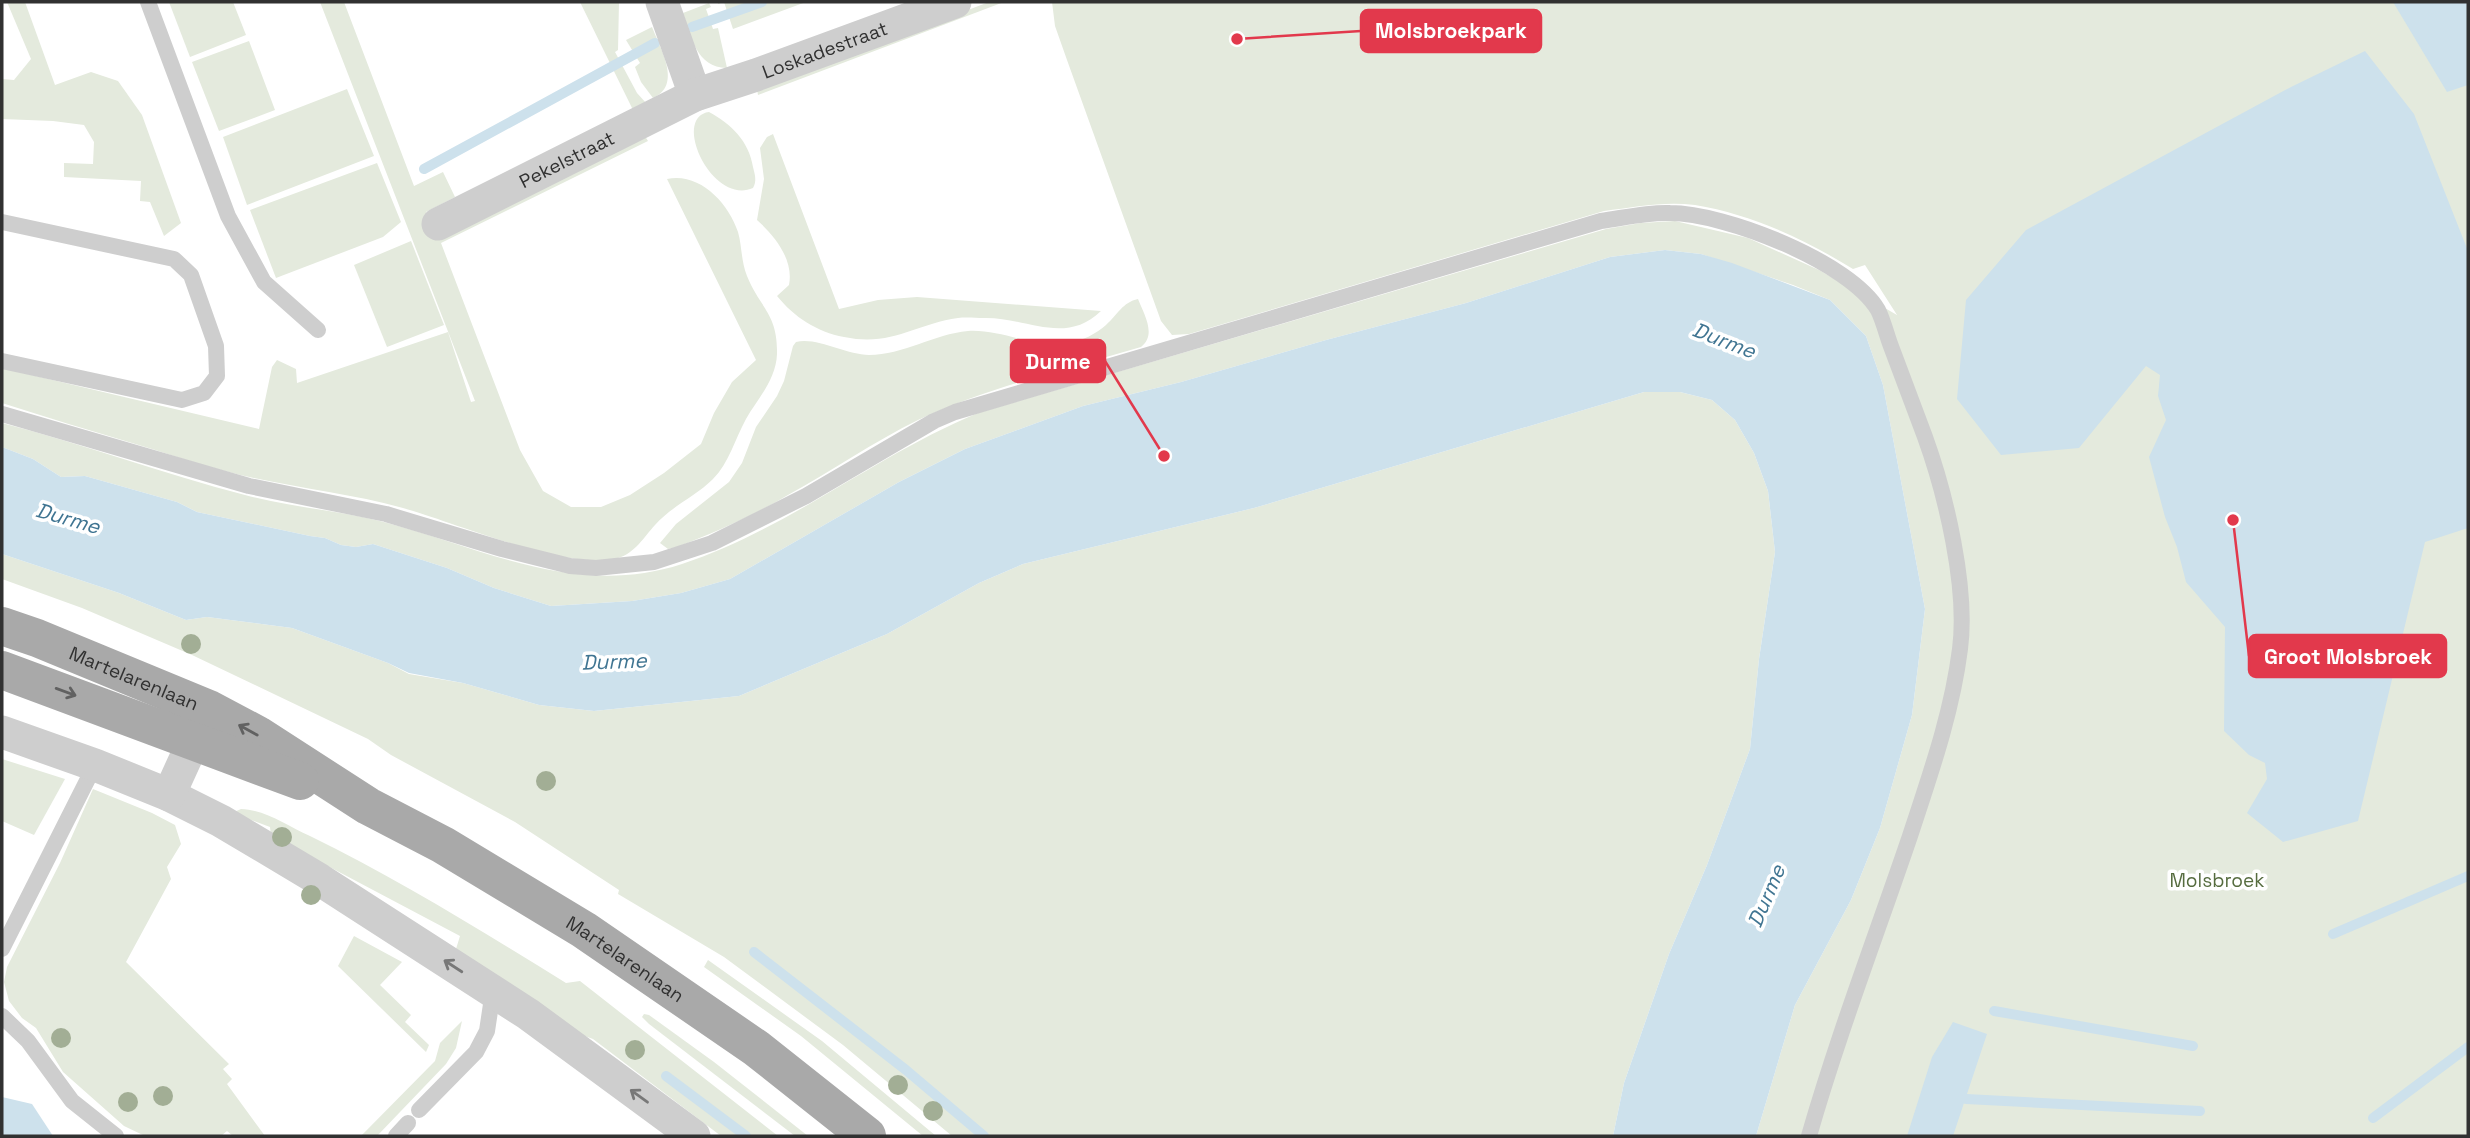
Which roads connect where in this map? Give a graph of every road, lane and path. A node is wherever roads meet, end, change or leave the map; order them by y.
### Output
1 (148, 2) edge
2 (662, 2) edge
3 (955, 2) edge
4 (695, 94) junction
5 (2, 222) edge
6 (438, 224) dead end
7 (318, 330) dead end
8 (2, 361) edge
9 (2, 414) edge
10 (2, 626) edge
11 (2, 670) edge
12 (2, 732) edge
13 (194, 740) junction
14 (95, 765) junction
15 (169, 795) junction
16 (368, 806) junction
17 (2, 949) edge
18 (493, 991) junction
19 (2, 1016) edge
20 (419, 1110) dead end
21 (408, 1123) dead end
22 (116, 1136) edge
23 (396, 1136) edge
24 (694, 1136) edge
25 (867, 1136) edge
26 (1809, 1136) edge

1 - 7 lane
2 - 4 street
3 - 4 street, Loskadestraat
4 - 6 street, Pekelstraat
5 - 8 lane
9 - 26 lane
16 -> 10 main road, Martelarenlaan
11 -> 13 main road, Martelarenlaan
12 - 14 street
13 - 15 street
13 - 16 main road, Martelarenlaan
14 - 15 street
14 - 17 lane
18 -> 15 street
16 - 25 main road, Martelarenlaan
18 - 20 lane
24 -> 18 street
19 - 22 lane
21 - 23 lane

